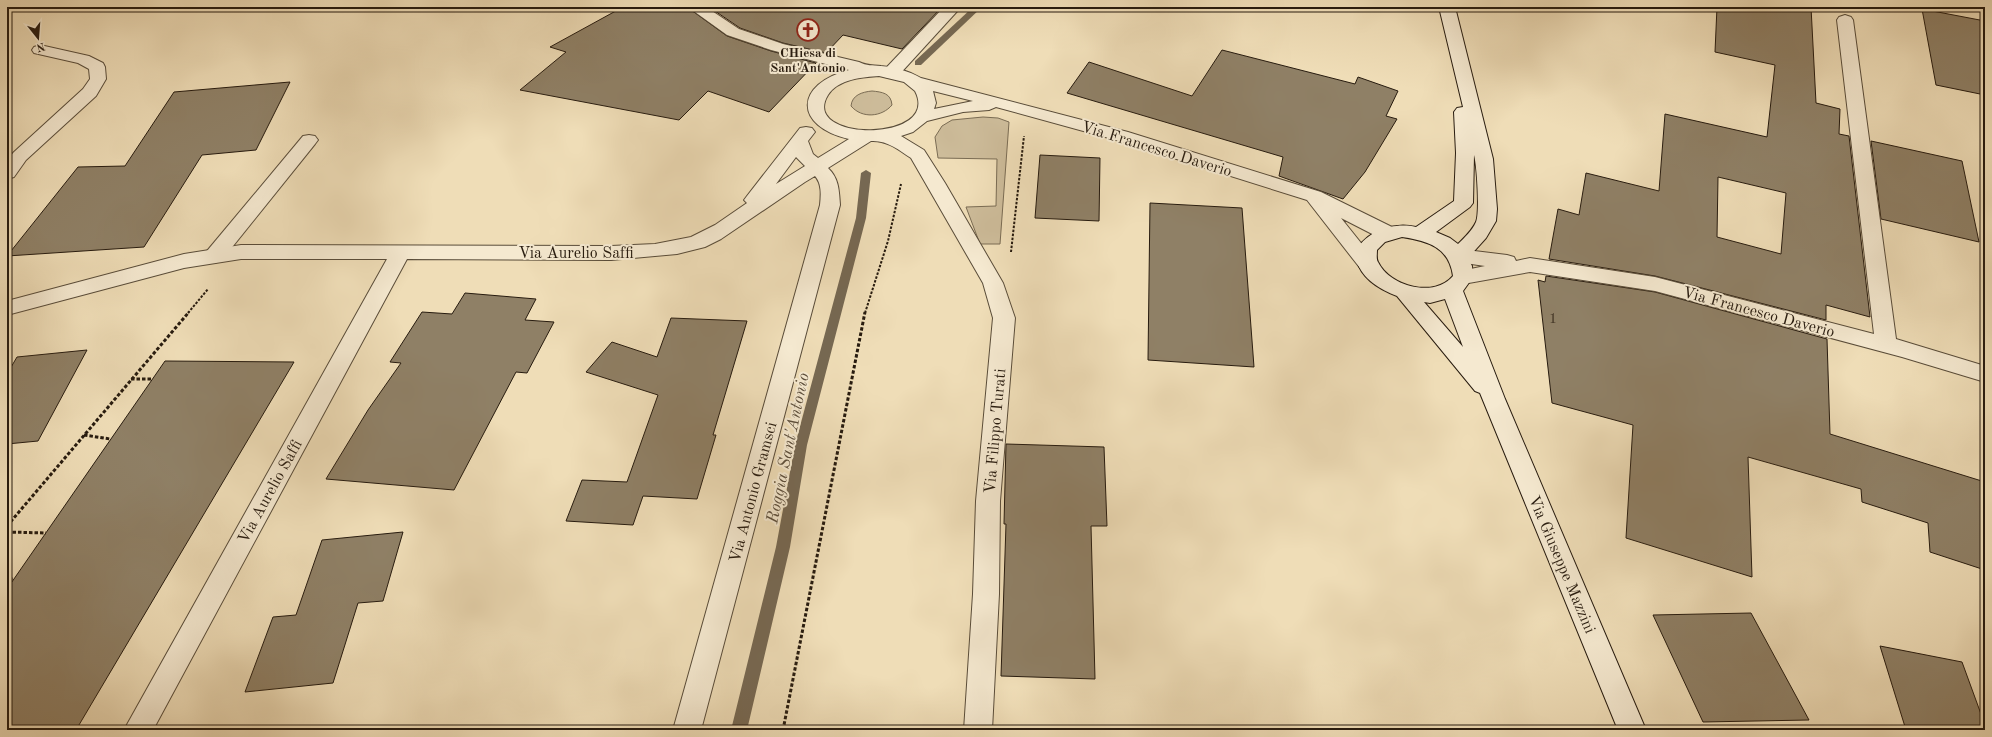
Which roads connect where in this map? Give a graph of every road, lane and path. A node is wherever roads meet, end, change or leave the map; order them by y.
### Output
1 (696, 7) edge
2 (953, 7) edge
3 (1447, 7) edge
4 (1845, 20) dead end
5 (40, 50) dead end
6 (821, 59) junction
7 (1461, 67) junction
8 (866, 72) junction
9 (891, 73) junction
10 (834, 82) junction
11 (916, 82) junction
12 (1000, 104) junction
13 (1027, 110) junction
14 (819, 116) junction
15 (919, 119) junction
16 (874, 136) junction
17 (309, 140) dead end
18 (799, 141) junction
19 (918, 154) junction
20 (815, 166) junction
21 (7, 173) edge
22 (1314, 196) junction
23 (744, 214) junction
24 (1387, 233) junction
25 (1421, 234) junction
26 (400, 253) junction
27 (214, 256) junction
28 (1458, 256) junction
29 (1011, 257) dead end
30 (1367, 263) junction
31 (1530, 265) junction
32 (1457, 284) junction
33 (208, 289) dead end
34 (1405, 293) junction
35 (7, 308) edge
36 (1886, 344) junction
37 (1985, 374) edge
38 (131, 379) junction
39 (152, 379) dead end
40 (1494, 399) junction
41 (84, 435) junction
42 (110, 439) dead end
43 (7, 526) edge
44 (7, 532) edge
45 (46, 532) dead end
46 (7, 579) edge
47 (13, 579) dead end
48 (1631, 729) edge
49 (138, 730) edge
50 (687, 730) edge
51 (783, 730) edge
52 (978, 730) edge

1 - 6 street
2 - 9 street
3 - 7 street
4 - 36 street
5 - 21 street
6 - 8 street
6 - 10 street
7 - 25 street
7 - 28 street
8 - 9 street
8 - 10 street
9 - 11 street
10 - 14 street
11 - 12 street, Via Francesco Daverio
11 - 15 street
12 - 13 street, Via Francesco Daverio
12 - 15 street, Via Francesco Daverio
13 - 22 street, Via Francesco Daverio
13 - 29 path
14 - 16 street
14 - 18 street, Via Aurelio Saffi
15 - 16 street
15 - 19 street
16 - 19 street, Via Filippo Turati
16 - 20 street, Via Aurelio Saffi
17 - 27 street
18 - 20 street, Via Antonio Gramsci
18 - 23 street, Via Aurelio Saffi
19 - 51 path
19 - 52 street, Via Filippo Turati
20 - 23 street, Via Aurelio Saffi
20 - 50 street, Via Antonio Gramsci
22 - 24 street, Via Francesco Daverio
22 - 30 street
23 - 26 street, Via Aurelio Saffi
24 - 25 street
24 - 30 street
25 - 28 street
26 - 27 street, Via Aurelio Saffi
26 - 49 street, Via Aurelio Saffi
27 - 35 street, Via Aurelio Saffi
28 - 31 street, Via Francesco Daverio
28 - 32 street
30 - 34 street
31 - 32 street, Via Francesco Daverio
31 - 36 street, Via Francesco Daverio
32 - 34 street
32 - 40 street, Via Giuseppe Mazzini
33 - 38 path
34 - 40 street, Via Giuseppe Mazzini
36 - 37 street, Via Francesco Daverio
38 - 39 path
38 - 41 path
40 - 48 street, Via Giuseppe Mazzini
41 - 42 path
41 - 43 path
44 - 45 path
46 - 47 path

